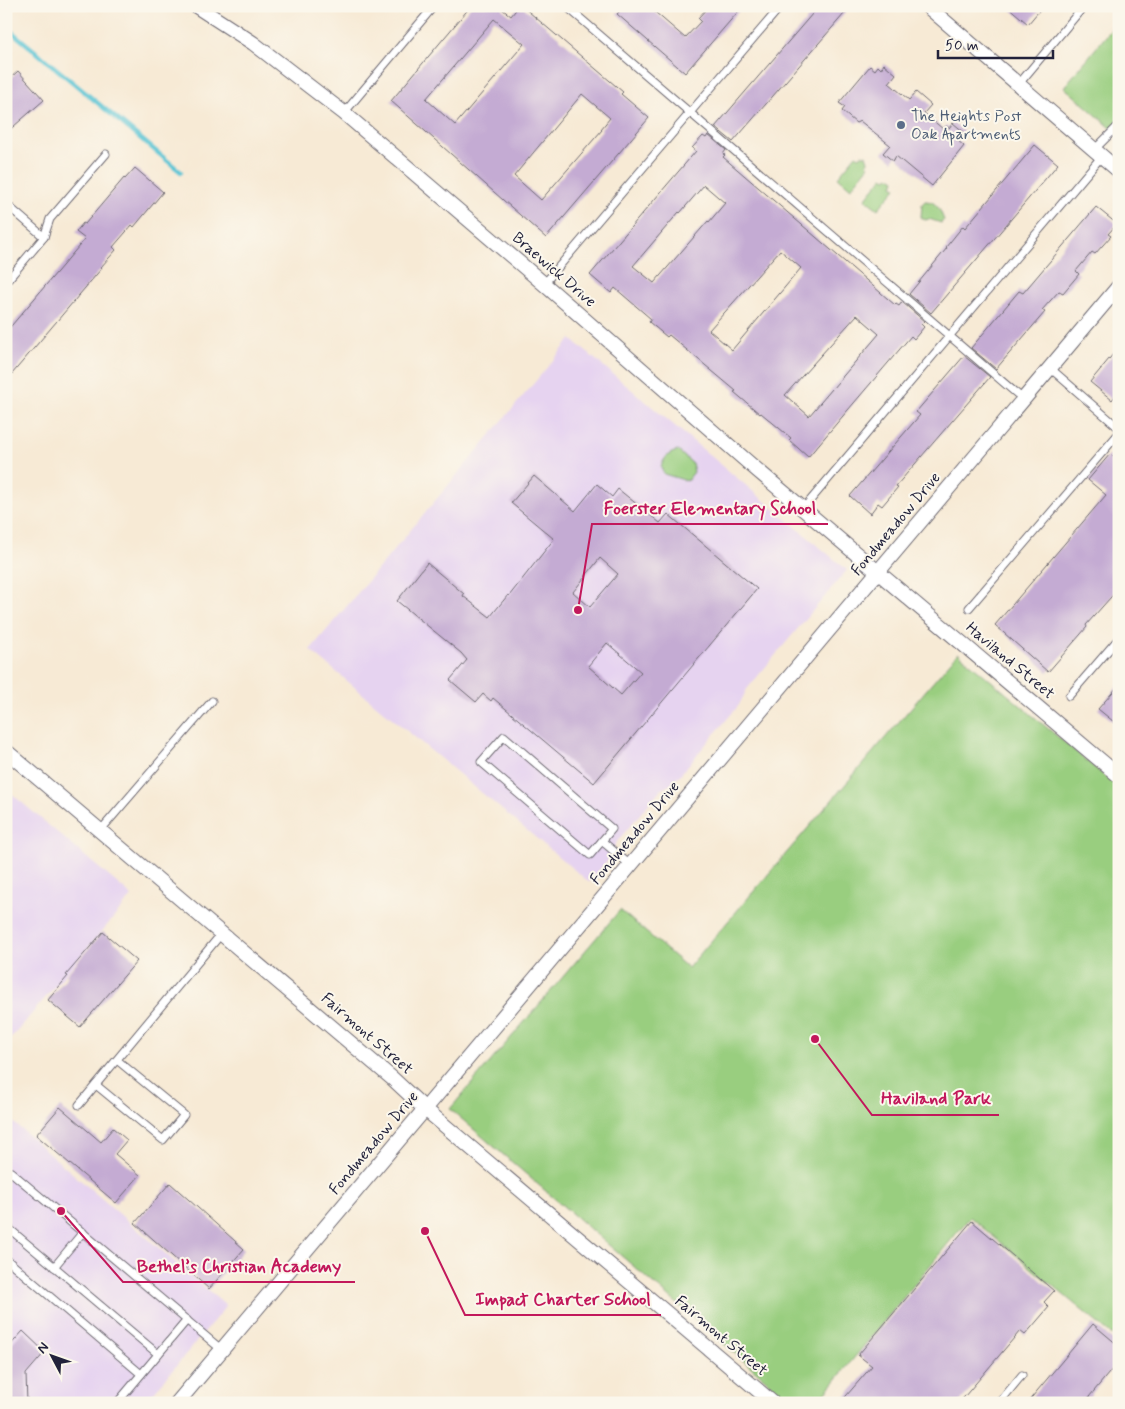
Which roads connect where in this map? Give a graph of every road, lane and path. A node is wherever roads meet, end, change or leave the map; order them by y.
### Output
1 (196, 6) edge
2 (434, 6) edge
3 (566, 6) edge
4 (781, 6) edge
5 (927, 6) edge
6 (1084, 6) edge
7 (1017, 85) junction
8 (344, 113) junction
9 (691, 114) junction
10 (1119, 124) edge
11 (1098, 153) junction
12 (106, 154) dead end
13 (1119, 171) edge
14 (6, 204) edge
15 (44, 237) junction
16 (6, 282) edge
17 (544, 284) junction
18 (1119, 286) edge
19 (949, 336) junction
20 (1050, 368) junction
21 (1024, 400) junction
22 (1119, 428) edge
23 (1119, 433) edge
24 (803, 509) junction
25 (879, 572) junction
26 (969, 608) dead end
27 (1119, 638) edge
28 (1069, 696) dead end
29 (212, 700) dead end
30 (6, 751) edge
31 (1119, 776) edge
32 (100, 830) junction
33 (602, 841) junction
34 (630, 866) junction
35 (222, 934) junction
36 (117, 1060) junction
37 (96, 1085) junction
38 (79, 1105) dead end
39 (426, 1109) junction
40 (6, 1177) edge
41 (6, 1226) edge
42 (83, 1232) junction
43 (6, 1259) edge
44 (54, 1267) junction
45 (187, 1320) junction
46 (222, 1350) junction
47 (158, 1354) junction
48 (141, 1374) junction
49 (1022, 1375) dead end
50 (117, 1403) edge
51 (177, 1403) edge
52 (773, 1403) edge
53 (998, 1403) edge

1 - 8 street, Braewick Drive
2 - 8 lane
3 - 9 lane
4 - 9 lane
5 - 7 street
6 - 7 lane
7 - 11 street
8 - 17 street, Braewick Drive
9 - 17 lane
9 - 19 lane
10 - 11 lane
11 - 13 street
11 - 19 lane
12 - 15 lane
14 - 15 lane
15 - 16 lane
17 - 24 street, Braewick Drive
18 - 20 street, Fondmeadow Drive
19 - 21 lane
19 - 24 lane
20 - 21 street, Fondmeadow Drive
20 - 22 lane
21 - 25 street, Fondmeadow Drive
23 - 26 lane
24 - 25 street, Braewick Drive
25 - 31 street, Haviland Street
25 - 34 street, Fondmeadow Drive
27 - 28 lane
29 - 32 lane
30 - 32 street, Fairmont Street
32 - 35 street, Fairmont Street
33 - 33 lane
33 - 34 lane
34 - 39 street, Fondmeadow Drive
35 - 36 lane
35 - 39 street, Fairmont Street
36 - 37 lane
36 - 37 lane
37 - 38 lane
39 - 46 street, Fondmeadow Drive
39 - 52 street, Fairmont Street
40 - 42 lane
41 - 44 lane
42 - 44 lane
42 - 45 lane
43 - 48 lane
44 - 47 lane
45 - 46 lane
45 - 47 lane
46 - 51 street, Fondmeadow Drive
47 - 48 lane
48 - 50 lane
49 - 53 lane

